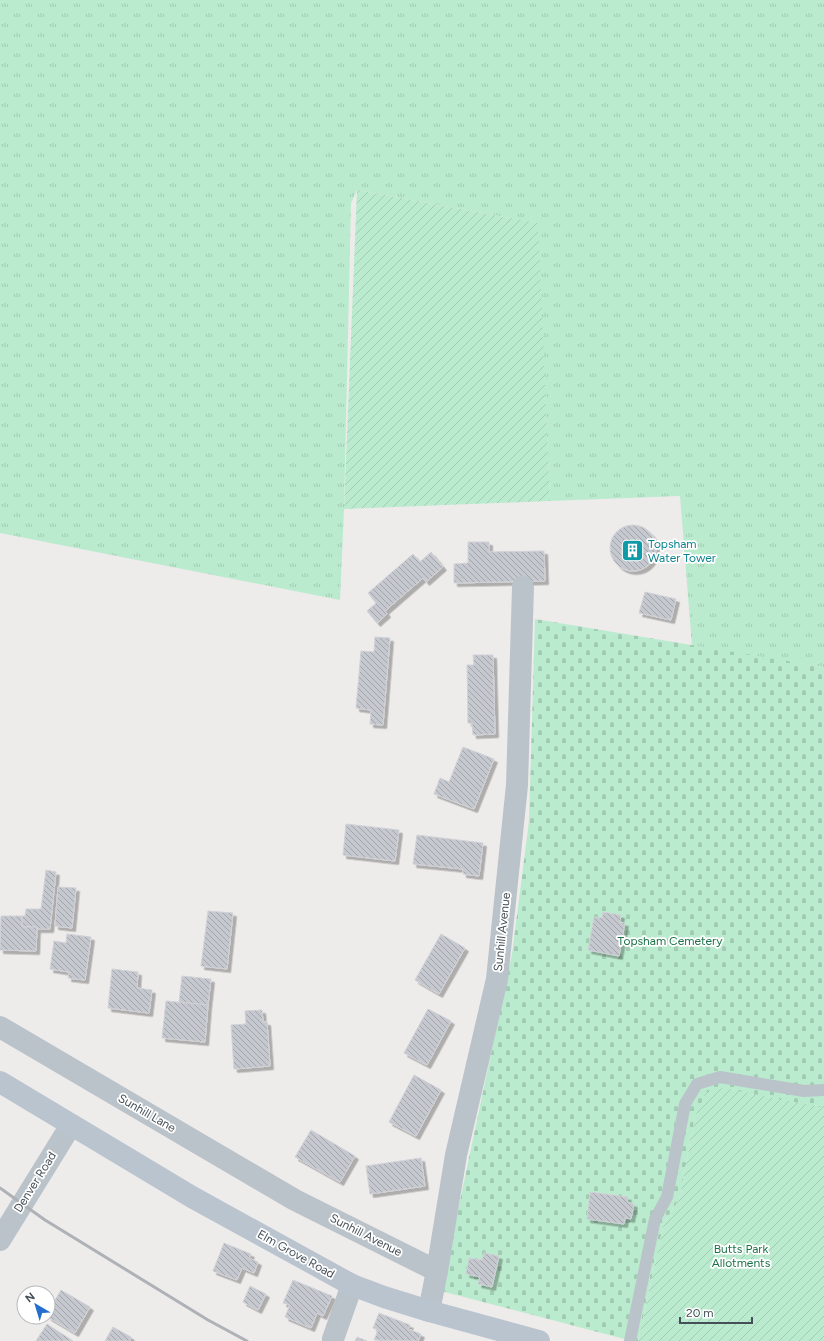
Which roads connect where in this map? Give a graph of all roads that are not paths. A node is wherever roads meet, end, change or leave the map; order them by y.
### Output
1 (523, 587) dead end
2 (0, 1027) edge
3 (0, 1082) edge
4 (824, 1090) edge
5 (71, 1124) junction
6 (295, 1200) joint
7 (0, 1240) edge
8 (437, 1271) junction
9 (352, 1285) junction
10 (429, 1311) junction
11 (512, 1337) edge
12 (333, 1339) dead end
13 (539, 1341) edge
14 (630, 1341) edge

1 - 8 street, Sunhill Avenue
2 - 6 street, Sunhill Lane
3 - 5 street, Elm Grove Road
4 - 14 lane
5 - 7 street, Denver Road
5 - 9 street, Elm Grove Road
6 - 8 street, Sunhill Avenue
8 - 10 street, Sunhill Avenue
9 - 10 street, Elm Grove Road
9 - 12 street
10 - 11 street, Elm Grove Road
11 - 13 street, Elm Grove Road

